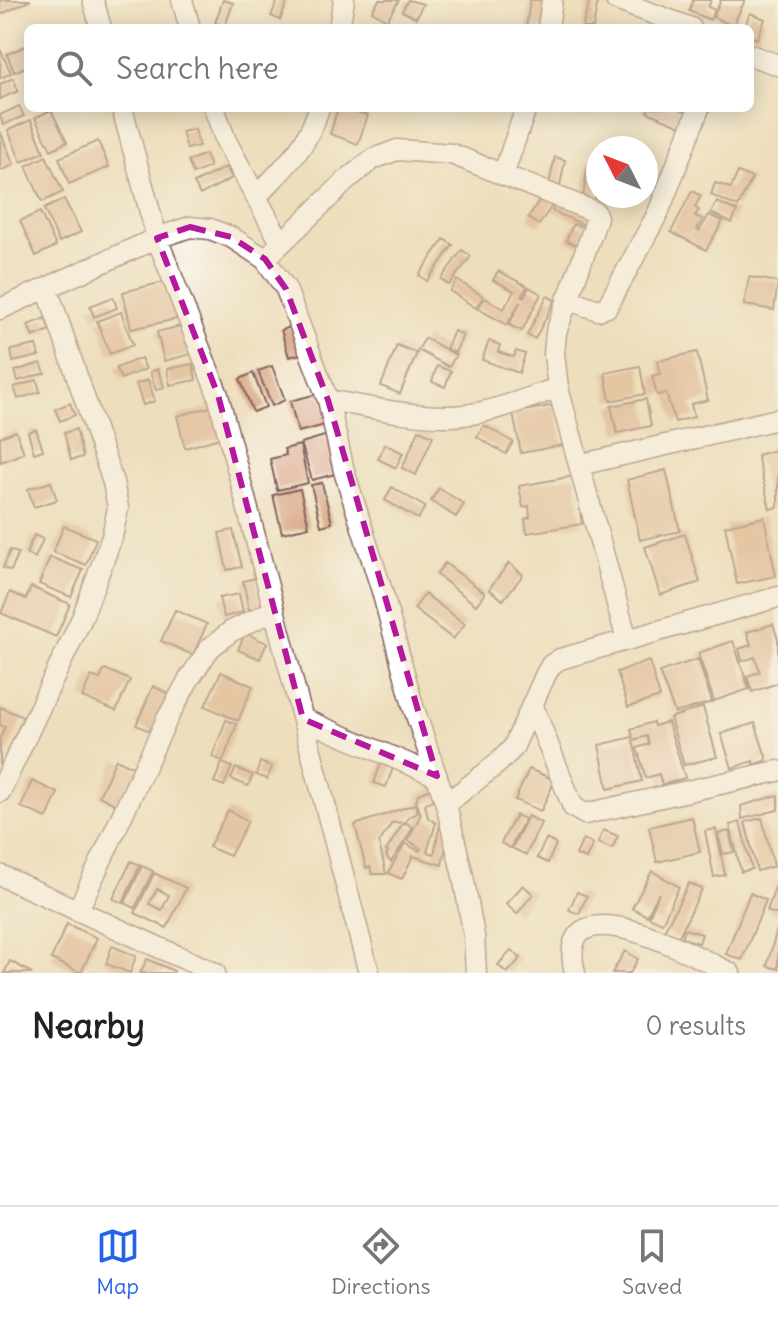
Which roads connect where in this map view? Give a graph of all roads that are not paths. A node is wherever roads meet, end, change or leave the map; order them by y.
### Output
1 (93, 0) edge
2 (182, 0) edge
3 (344, 0) edge
4 (552, 0) edge
5 (616, 0) edge
6 (100, 24) edge
7 (189, 24) edge
8 (340, 24) edge
9 (549, 24) edge
10 (680, 24) edge
11 (754, 56) edge
12 (778, 65) edge
13 (123, 112) edge
14 (215, 112) edge
15 (318, 112) edge
16 (525, 112) edge
17 (697, 112) edge
18 (503, 175) junction
19 (256, 197) junction
20 (157, 238) junction
21 (281, 243) junction
22 (265, 259) junction
23 (47, 288) junction
24 (567, 299) junction
25 (0, 309) edge
26 (558, 388) junction
27 (328, 400) junction
28 (778, 419) edge
29 (579, 465) junction
30 (778, 597) edge
31 (274, 610) junction
32 (627, 640) junction
33 (532, 704) junction
34 (303, 719) junction
35 (778, 771) edge
36 (437, 776) junction
37 (0, 792) edge
38 (446, 804) junction
39 (0, 875) edge
40 (78, 910) junction
41 (215, 973) edge
42 (369, 973) edge
43 (476, 973) edge
44 (575, 973) edge
45 (730, 973) edge

1 - 6 street
2 - 7 street
3 - 8 street
4 - 9 street
5 - 10 street
11 - 12 street
13 - 20 street
14 - 19 street
15 - 19 street
16 - 18 street
17 - 24 street
18 - 21 street
18 - 24 street
19 - 21 street
20 - 22 street
20 - 23 street
20 - 31 street
21 - 22 street
22 - 27 street
23 - 25 street
23 - 37 street
24 - 26 street
26 - 27 street
26 - 29 street
27 - 36 street
28 - 29 street
29 - 32 street
30 - 32 street
31 - 34 street
31 - 40 street
32 - 33 street
33 - 35 street
33 - 38 street
34 - 36 street
34 - 42 street
36 - 38 street
38 - 43 street
39 - 40 street
40 - 41 street
44 - 45 street

